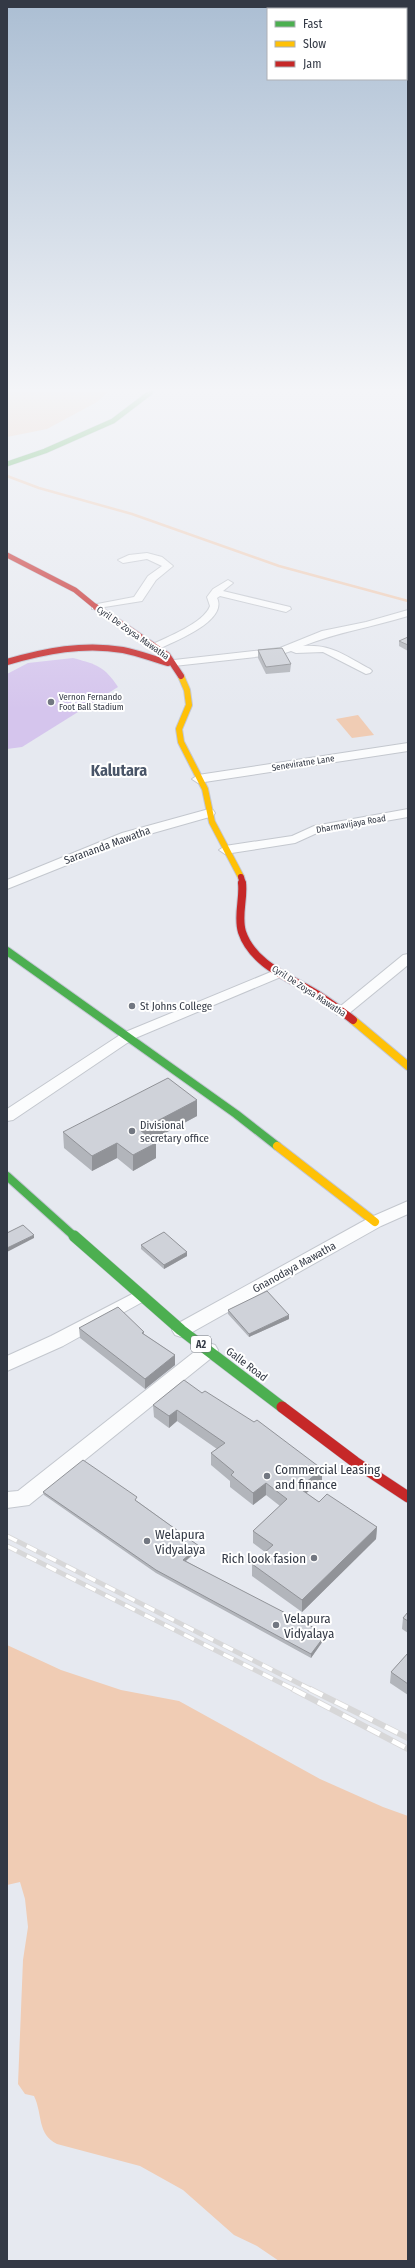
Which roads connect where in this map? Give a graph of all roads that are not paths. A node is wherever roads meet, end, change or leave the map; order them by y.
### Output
1 (7, 555) edge
2 (123, 560) dead end
3 (228, 583) dead end
4 (218, 593) junction
5 (96, 607) junction
6 (286, 609) dead end
7 (407, 613) edge
8 (155, 647) junction
9 (282, 651) junction
10 (7, 662) edge
11 (174, 663) junction
12 (366, 671) dead end
13 (408, 748) edge
14 (198, 779) junction
15 (209, 813) junction
16 (408, 813) edge
17 (225, 850) junction
18 (7, 884) edge
19 (7, 951) edge
20 (408, 958) edge
21 (278, 973) junction
22 (342, 1012) junction
23 (128, 1036) junction
24 (408, 1066) edge
25 (7, 1116) edge
26 (7, 1176) edge
27 (408, 1207) edge
28 (375, 1222) junction
29 (140, 1296) junction
30 (181, 1330) junction
31 (209, 1350) junction
32 (7, 1364) edge
33 (408, 1497) edge
34 (7, 1500) edge

1 - 5 main road, Cyril De Zoysa Mawatha
2 - 5 street
3 - 4 street
4 - 6 street
4 - 8 street
5 - 8 main road, Cyril De Zoysa Mawatha
7 - 9 street
8 - 11 main road, Cyril De Zoysa Mawatha
9 - 11 street
9 - 12 street
10 - 11 main road
11 - 14 main road, Cyril De Zoysa Mawatha
13 - 14 street, Seneviratne Lane
14 - 15 main road, Cyril De Zoysa Mawatha
15 - 17 main road, Cyril De Zoysa Mawatha
15 - 18 street, Sarananda Mawatha
16 - 17 street, Dharmavijaya Road
17 - 21 main road, Cyril De Zoysa Mawatha
19 - 23 main road
20 - 22 street
21 - 22 main road, Cyril De Zoysa Mawatha
21 - 23 street
22 - 24 main road, Cyril De Zoysa Mawatha
23 - 25 street
23 - 28 main road
26 - 29 main road, Galle Road / A2
27 - 28 street, Gnanodaya Mawatha
28 - 30 street, Gnanodaya Mawatha
29 - 30 main road, Galle Road / A2
29 - 32 street
30 - 31 main road, Galle Road / A2
31 - 33 main road, Galle Road / A2
31 - 34 street

